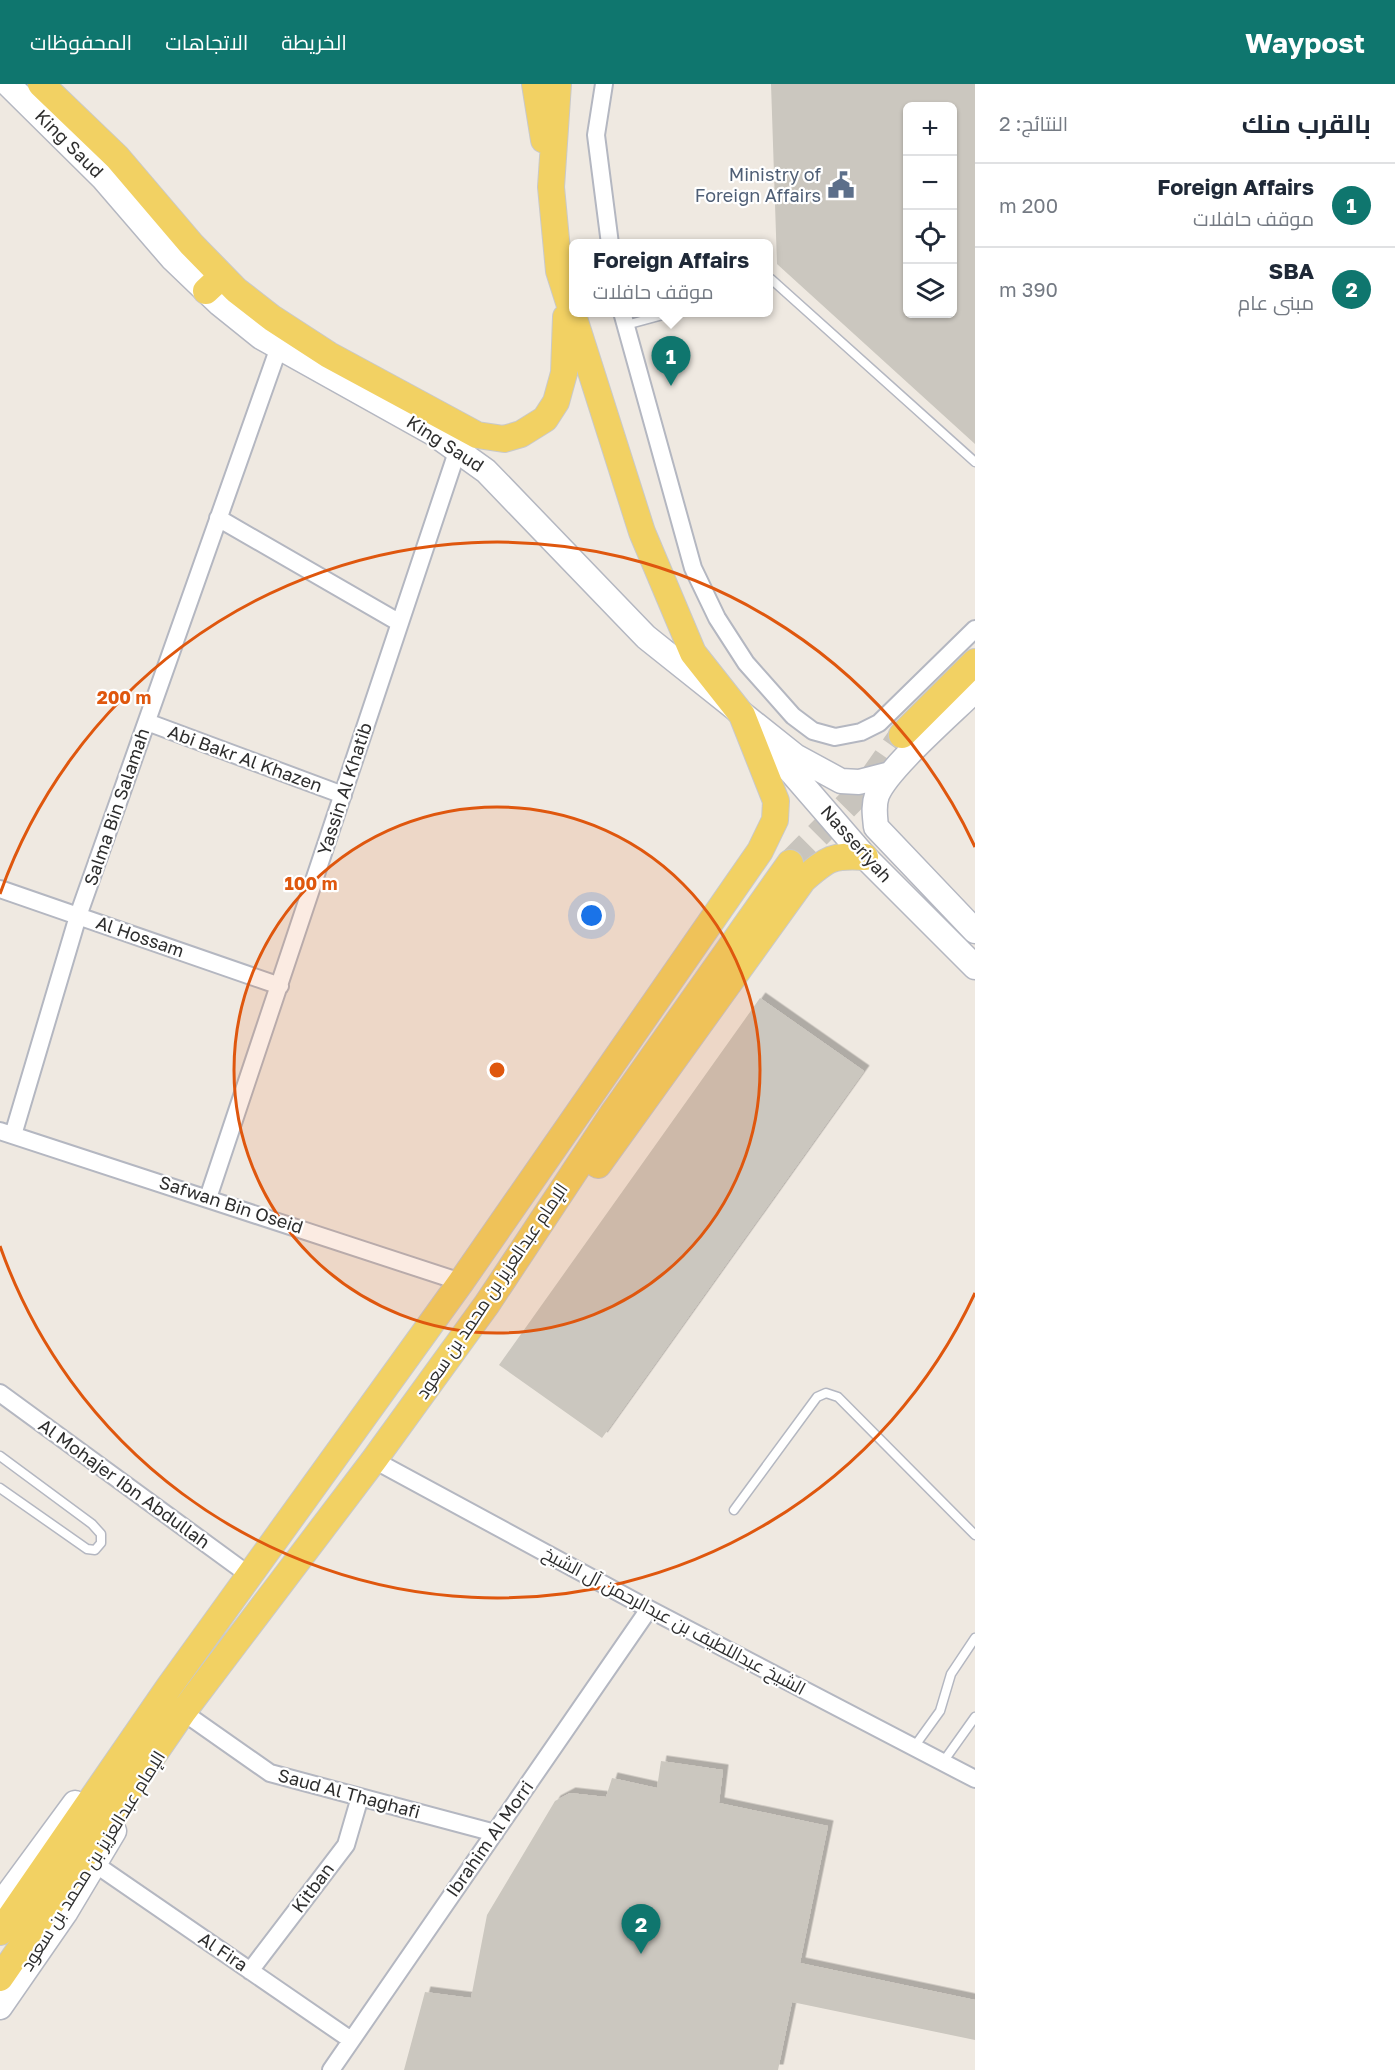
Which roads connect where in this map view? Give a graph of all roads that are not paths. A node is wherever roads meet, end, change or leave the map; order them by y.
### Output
1 (8, 84) edge
2 (41, 84) edge
3 (535, 84) edge
4 (558, 84) edge
5 (604, 84) edge
6 (551, 187) junction
7 (609, 239) edge
8 (773, 281) edge
9 (214, 284) junction
10 (567, 295) junction
11 (569, 301) edge
12 (574, 317) edge
13 (624, 319) edge
14 (279, 347) junction
15 (458, 449) junction
16 (975, 462) edge
17 (219, 518) junction
18 (400, 623) junction
19 (975, 629) edge
20 (975, 662) edge
21 (975, 690) edge
22 (742, 715) junction
23 (147, 722) junction
24 (902, 735) tunnel mouth
25 (890, 774) junction
26 (343, 795) junction
27 (865, 857) junction
28 (790, 863) tunnel mouth
29 (0, 889) edge
30 (78, 916) junction
31 (975, 931) edge
32 (975, 967) edge
33 (280, 986) junction
34 (7, 1133) edge
35 (208, 1198) junction
36 (461, 1282) junction
37 (488, 1304) junction
38 (0, 1393) edge
39 (0, 1456) edge
40 (374, 1460) junction
41 (0, 1488) edge
42 (734, 1510) dead end
43 (975, 1535) edge
44 (249, 1575) junction
45 (649, 1609) junction
46 (975, 1638) edge
47 (169, 1688) junction
48 (183, 1712) junction
49 (975, 1717) edge
50 (914, 1747) junction
51 (943, 1762) junction
52 (975, 1779) edge
53 (360, 1797) junction
54 (495, 1833) junction
55 (94, 1864) junction
56 (0, 1905) edge
57 (0, 1932) edge
58 (249, 1971) junction
59 (0, 1978) edge
60 (0, 2007) edge
61 (351, 2040) junction
62 (331, 2070) edge

1 - 9 street, King Saud
2 - 9 main road, King Saud
3 - 6 main road
4 - 6 main road
5 - 7 street
6 - 10 main road, الإمام عبدالعزيز بن محمد بن سعود
8 - 16 lane
9 - 10 main road, King Saud
9 - 14 street, King Saud
10 - 11 main road, الإمام عبدالعزيز بن محمد بن سعود
12 - 22 main road, الإمام عبدالعزيز بن محمد بن سعود
13 - 19 street
14 - 15 street, King Saud
14 - 17 street, Salma Bin Salamah
15 - 18 street, Yassin Al Khatib
15 - 22 street, King Saud
17 - 18 street
17 - 23 street, Salma Bin Salamah
18 - 26 street, Yassin Al Khatib
20 - 24 main road
21 - 25 street
22 - 25 street, King Saud
22 - 27 street, Nasseriyah
22 - 36 main road, الإمام عبدالعزيز بن محمد بن سعود
23 - 26 street, Abi Bakr Al Khazen
23 - 30 street, Salma Bin Salamah
25 - 31 street, Nasseriyah
26 - 33 street, Yassin Al Khatib
27 - 32 street, Nasseriyah
27 - 37 main road
28 - 37 main road, الإمام عبدالعزيز بن محمد بن سعود
29 - 30 street, Al Hossam
30 - 33 street, Al Hossam
30 - 34 street, Salma Bin Salamah
33 - 35 street, Yassin Al Khatib
34 - 35 street, Safwan Bin Oseid
35 - 36 street, Safwan Bin Oseid
36 - 44 main road, الإمام عبدالعزيز بن محمد بن سعود
37 - 40 main road, الإمام عبدالعزيز بن محمد بن سعود
38 - 44 street, Al Mohajer Ibn Abdullah
39 - 41 lane
40 - 45 street, الشيخ عبداللطيف بن عبدالرحمن آل الشيخ
40 - 48 main road, الإمام عبدالعزيز بن محمد بن سعود
42 - 43 lane
44 - 47 main road, الإمام عبدالعزيز بن محمد بن سعود
45 - 50 street, الشيخ عبداللطيف بن عبدالرحمن آل الشيخ
45 - 54 street, Ibrahim Al Morri
46 - 50 lane
47 - 56 street, الإمام عبدالعزيز بن محمد بن سعود
47 - 57 main road, الإمام عبدالعزيز بن محمد بن سعود
48 - 53 street, Saud Al Thaghafi
48 - 55 street, الإمام عبدالعزيز بن محمد بن سعود
48 - 59 main road, الإمام عبدالعزيز بن محمد بن سعود
49 - 51 lane
50 - 51 street, الشيخ عبداللطيف بن عبدالرحمن آل الشيخ
51 - 52 street, الشيخ عبداللطيف بن عبدالرحمن آل الشيخ
53 - 54 street, Saud Al Thaghafi
53 - 58 street, Kitban
54 - 61 street, Ibrahim Al Morri
55 - 58 street, Al Fira
55 - 60 street, الإمام عبدالعزيز بن محمد بن سعود
58 - 61 street, Al Fira
61 - 62 street, Ibrahim Al Morri

